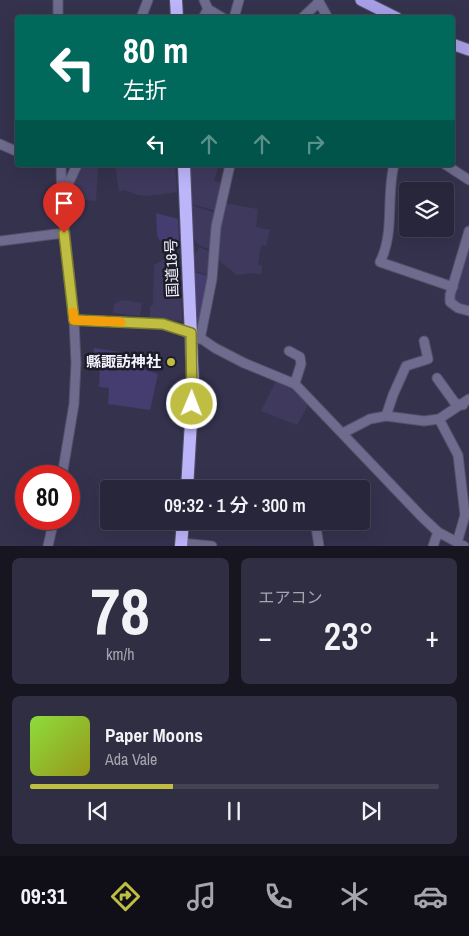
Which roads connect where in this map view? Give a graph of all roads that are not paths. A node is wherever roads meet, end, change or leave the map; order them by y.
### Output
1 (58, 0) edge
2 (148, 0) edge
3 (176, 0) edge
4 (204, 0) edge
5 (239, 0) edge
6 (361, 0) edge
7 (319, 1) edge
8 (208, 8) junction
9 (58, 15) edge
10 (143, 15) edge
11 (177, 15) edge
12 (204, 15) edge
13 (218, 15) edge
14 (235, 15) edge
15 (305, 15) edge
16 (326, 15) edge
17 (391, 15) edge
18 (455, 45) edge
19 (469, 50) edge
20 (0, 144) edge
21 (15, 151) edge
22 (61, 167) edge
23 (76, 167) edge
24 (184, 167) edge
25 (230, 167) edge
26 (394, 167) edge
27 (449, 167) edge
28 (469, 180) edge
29 (62, 197) junction
30 (469, 231) edge
31 (64, 233) junction
32 (0, 242) edge
33 (453, 287) junction
34 (469, 311) edge
35 (74, 320) junction
36 (196, 336) junction
37 (424, 342) dead end
38 (289, 351) dead end
39 (437, 378) dead end
40 (295, 383) junction
41 (469, 399) edge
42 (464, 405) edge
43 (386, 416) junction
44 (439, 419) junction
45 (343, 433) junction
46 (64, 465) edge
47 (188, 480) edge
48 (52, 530) edge
49 (182, 530) edge
50 (316, 530) edge
51 (438, 532) junction
52 (181, 544) edge
53 (461, 544) edge
54 (48, 546) edge
55 (212, 546) edge
56 (319, 546) edge
57 (433, 546) edge

1 - 9 street
2 - 10 street
3 - 11 highway
4 - 8 street
5 - 14 street
6 - 17 main road
7 - 15 street
7 - 16 street
8 - 12 street
8 - 13 street
18 - 19 main road
20 - 21 street
22 - 29 street
23 - 29 street
24 - 36 highway, 国道18号
25 - 36 street
26 - 33 street
27 - 28 street
29 - 31 street
30 - 33 street
31 - 32 street
31 - 35 street
33 - 34 street
35 - 36 street
35 - 46 street
36 - 40 street
36 - 47 highway, 国道18号
37 - 43 street
38 - 40 street
39 - 42 street
40 - 45 street
41 - 42 street
42 - 44 street
43 - 44 street
43 - 45 street
44 - 53 street
45 - 51 street
48 - 54 street
49 - 52 highway
50 - 56 street
51 - 53 street
51 - 57 street
52 - 55 street

